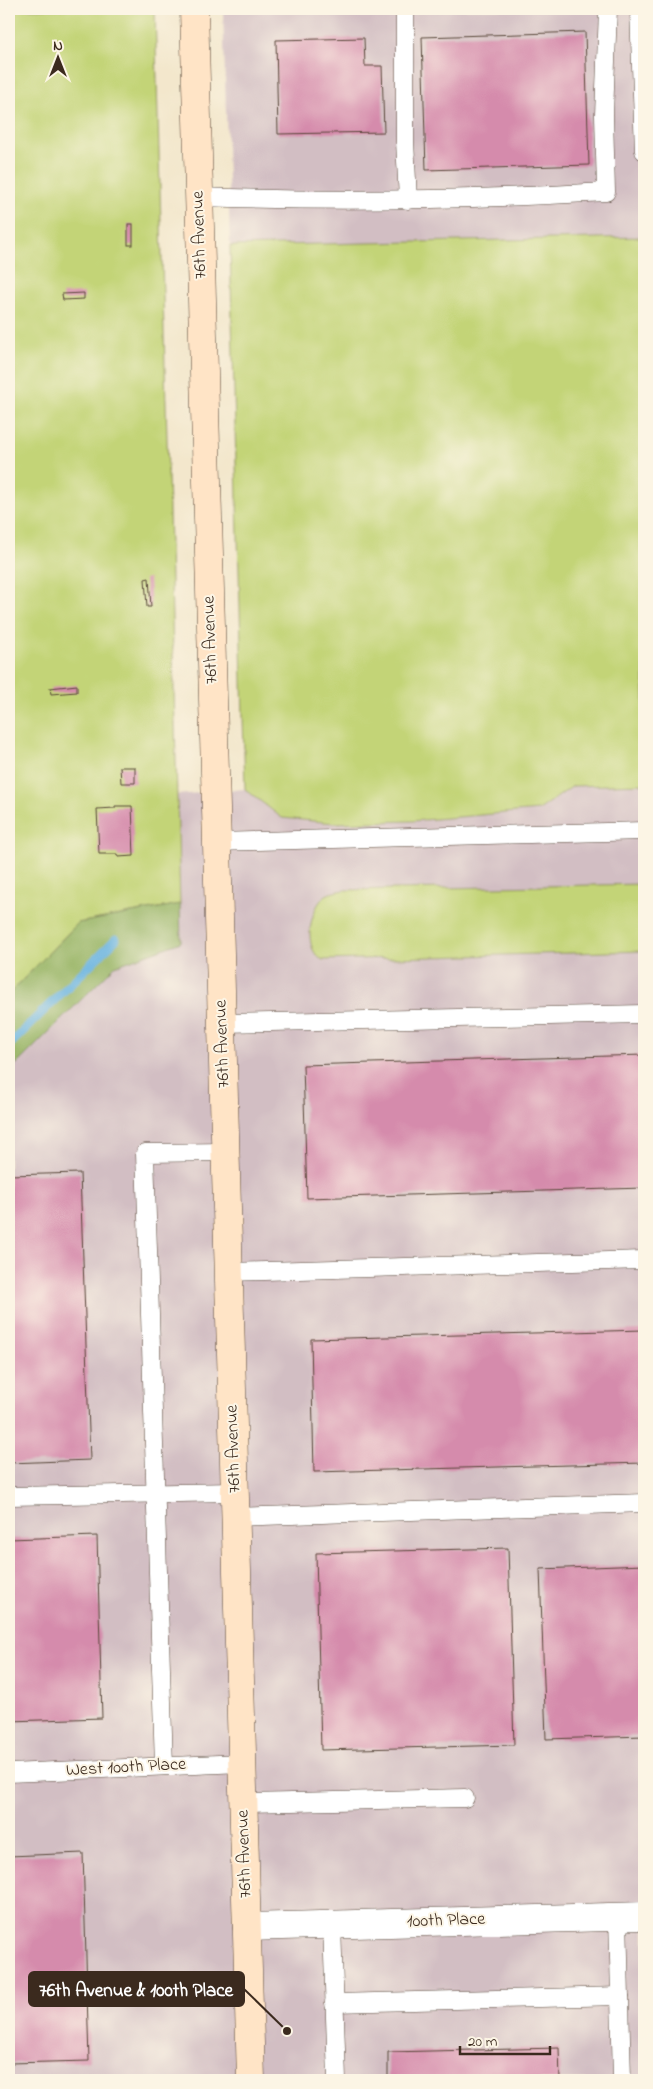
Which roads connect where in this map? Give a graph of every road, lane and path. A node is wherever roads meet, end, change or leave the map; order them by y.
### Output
1 (194, 9) edge
2 (405, 9) edge
3 (608, 9) edge
4 (639, 9) edge
5 (644, 151) edge
6 (199, 197) junction
7 (408, 200) junction
8 (644, 831) edge
9 (217, 842) junction
10 (644, 1014) edge
11 (222, 1024) junction
12 (226, 1152) junction
13 (644, 1260) edge
14 (229, 1272) junction
15 (156, 1493) junction
16 (9, 1496) edge
17 (644, 1503) edge
18 (235, 1504) junction
19 (242, 1763) junction
20 (164, 1766) junction
21 (9, 1773) edge
22 (464, 1798) dead end
23 (244, 1803) junction
24 (631, 1916) edge
25 (332, 1924) junction
26 (247, 1927) junction
27 (620, 1996) junction
28 (334, 2003) junction
29 (251, 2080) edge
30 (338, 2080) edge
31 (622, 2080) edge

1 - 6 street, 76th Avenue
2 - 7 lane
3 - 7 lane
4 - 5 lane
6 - 7 lane
6 - 9 street, 76th Avenue
8 - 9 lane
9 - 11 street, 76th Avenue
10 - 11 lane
11 - 12 street, 76th Avenue
12 - 14 street, 76th Avenue
12 - 15 lane
13 - 14 lane
14 - 18 street, 76th Avenue
15 - 16 lane
15 - 18 lane
15 - 20 lane
17 - 18 lane
18 - 19 street, 76th Avenue
19 - 20 lane, West 100th Place
19 - 23 street, 76th Avenue
20 - 21 lane, West 100th Place
22 - 23 lane
23 - 26 street, 76th Avenue
24 - 25 street, 100th Place
24 - 27 lane
25 - 26 street, 100th Place
25 - 28 lane
26 - 29 street, 76th Avenue
27 - 28 lane
27 - 31 lane
28 - 30 lane

